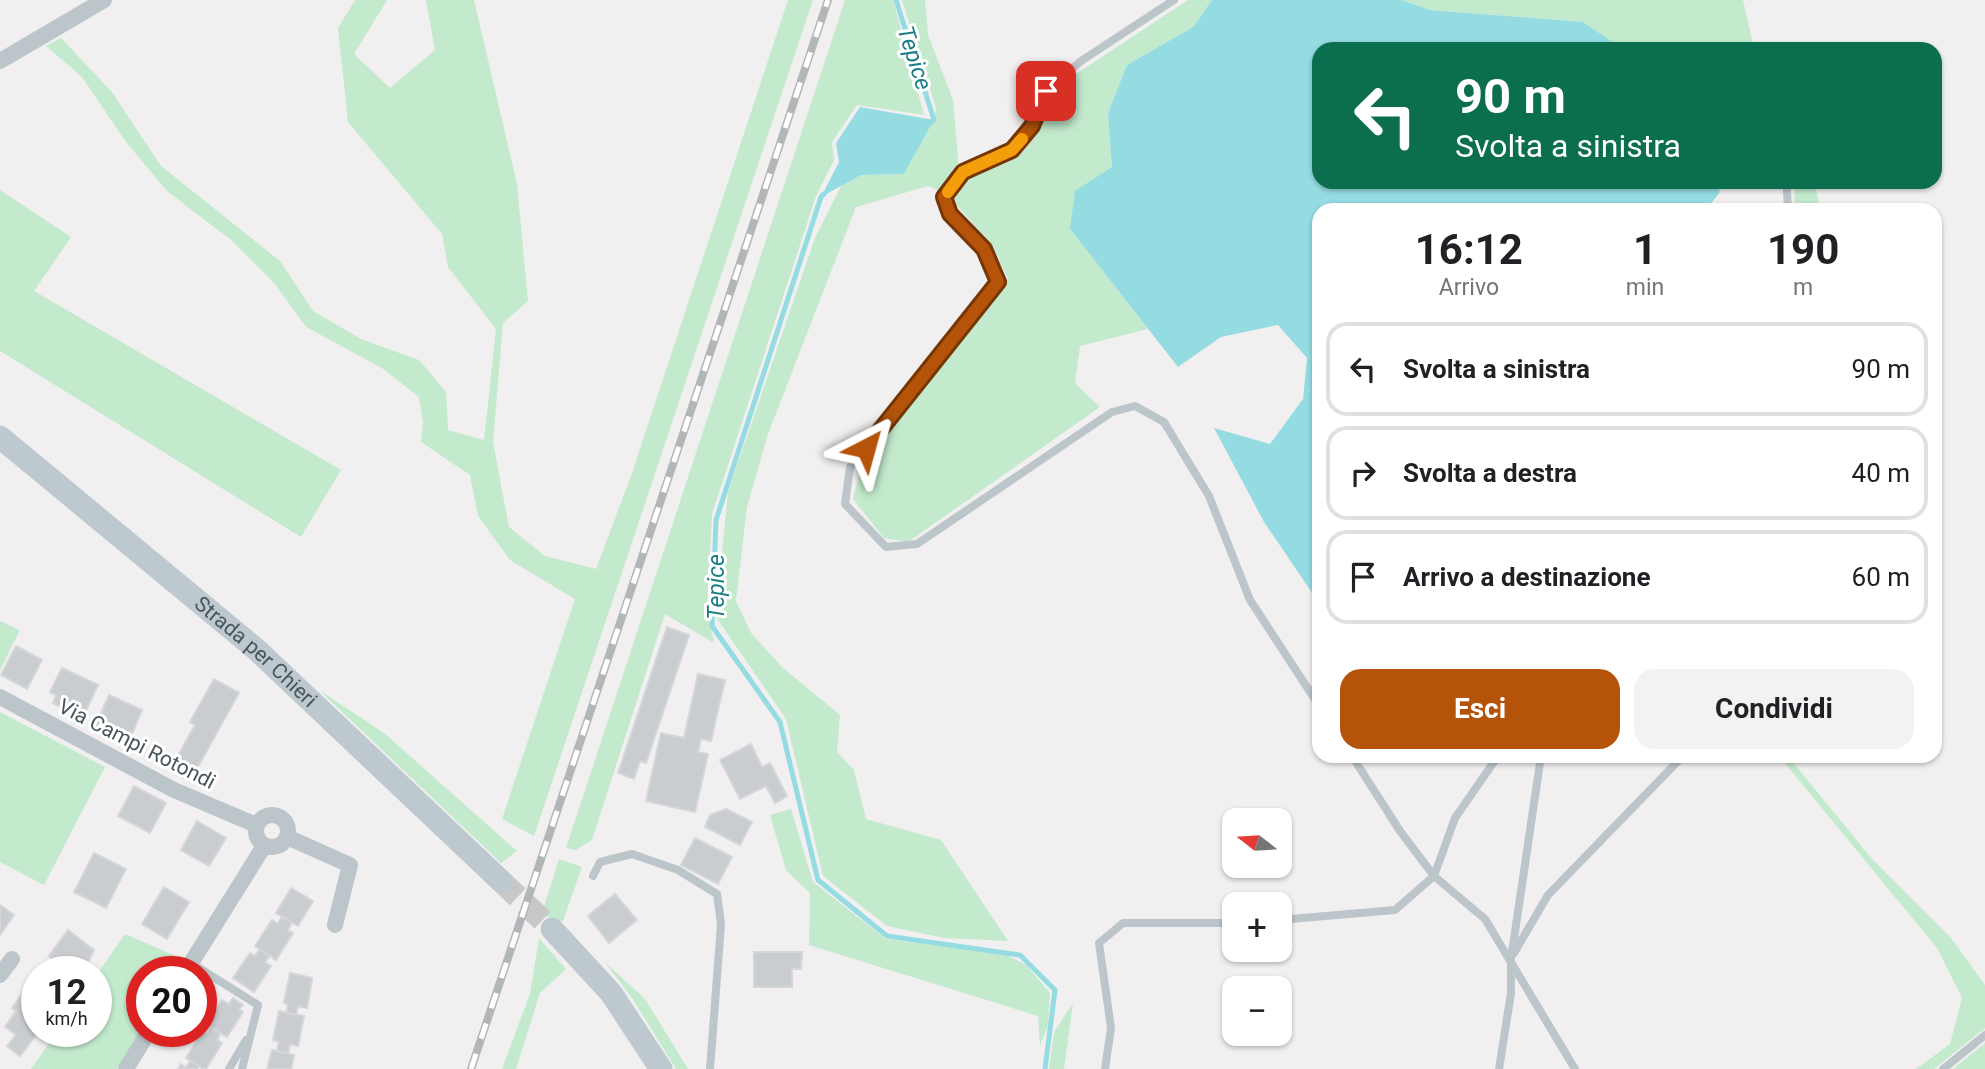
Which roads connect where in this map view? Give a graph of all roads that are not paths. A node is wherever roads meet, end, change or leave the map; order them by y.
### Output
1 (104, 0) edge
2 (1174, 0) edge
3 (0, 61) edge
4 (1787, 191) dead end
5 (1788, 203) edge
6 (0, 437) edge
7 (1312, 695) edge
8 (0, 696) edge
9 (1356, 763) edge
10 (1493, 763) edge
11 (1540, 763) edge
12 (1676, 763) edge
13 (256, 825) junction
14 (287, 837) junction
15 (264, 846) junction
16 (593, 876) dead end
17 (1434, 876) junction
18 (501, 881) tunnel mouth
19 (1292, 919) edge
20 (1222, 923) edge
21 (335, 925) dead end
22 (552, 929) tunnel mouth
23 (195, 956) edge
24 (12, 959) dead end
25 (1511, 959) junction
26 (0, 975) edge
27 (217, 983) edge
28 (250, 1031) junction
29 (1985, 1035) edge
30 (139, 1047) edge
31 (126, 1069) edge
32 (229, 1069) edge
33 (242, 1069) edge
34 (661, 1069) edge
35 (710, 1069) edge
36 (1105, 1069) edge
37 (1499, 1069) edge
38 (1575, 1069) edge
39 (1943, 1069) edge

1 - 3 street
2 - 7 lane
4 - 5 lane
6 - 18 main road, Strada per Chieri
8 - 13 street, Via Campi Rotondi
9 - 17 lane
10 - 17 lane
11 - 25 lane
12 - 25 lane
13 - 14 street
13 - 15 street
14 - 15 street
14 - 21 street
15 - 23 street
16 - 35 lane
17 - 19 lane
17 - 25 lane
20 - 36 lane
22 - 34 main road
24 - 26 street
25 - 37 lane
25 - 38 lane
27 - 28 lane
28 - 32 lane
28 - 33 lane
29 - 39 lane
30 - 31 street

